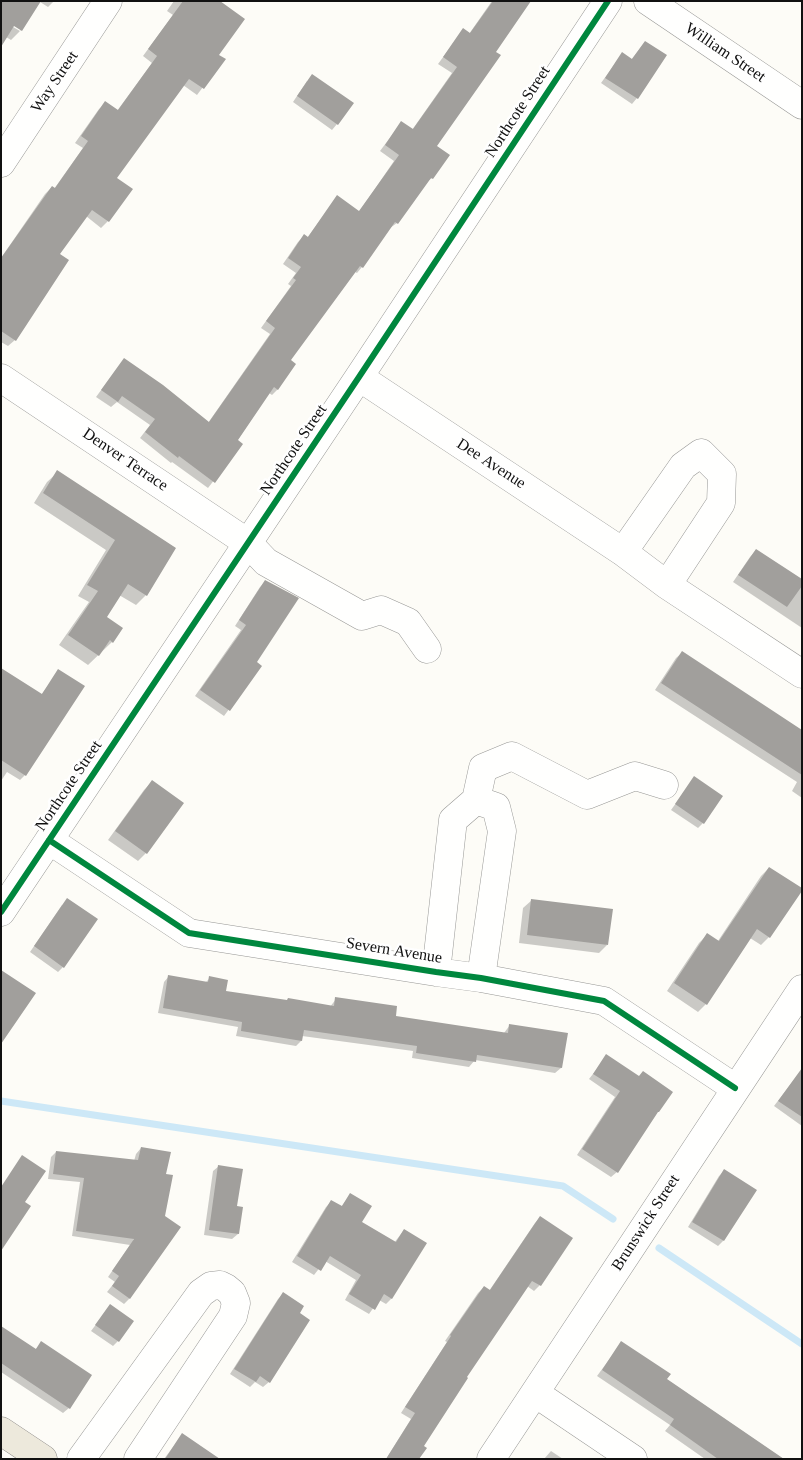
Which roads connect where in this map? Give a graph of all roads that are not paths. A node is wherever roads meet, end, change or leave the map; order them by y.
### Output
1 (108, 1) edge
2 (608, 1) edge
3 (648, 1) edge
4 (802, 105) edge
5 (1, 162) edge
6 (360, 377) junction
7 (1, 378) edge
8 (248, 543) junction
9 (624, 552) junction
10 (667, 584) junction
11 (428, 649) dead end
12 (802, 674) edge
13 (664, 785) dead end
14 (476, 800) junction
15 (49, 840) junction
16 (1, 912) edge
17 (436, 972) junction
18 (481, 978) junction
19 (799, 999) edge
20 (735, 1088) junction
21 (535, 1393) junction
22 (1, 1431) edge
23 (42, 1459) edge
24 (81, 1459) edge
25 (138, 1459) edge
26 (491, 1459) edge
27 (633, 1459) edge

1 - 5 street, Way Street
2 - 6 street, Northcote Street
3 - 4 street, William Street
6 - 8 street, Northcote Street
6 - 9 street, Dee Avenue
7 - 8 street, Denver Terrace
8 - 11 street, Denver Terrace
8 - 15 street, Northcote Street
9 - 10 street, Dee Avenue
9 - 10 street
10 - 12 street, Dee Avenue
13 - 14 street
14 - 17 street, Severn Avenue
14 - 18 street
15 - 16 street, Northcote Street
15 - 17 street, Severn Avenue
17 - 18 street, Severn Avenue
18 - 20 street, Severn Avenue
19 - 20 street, Brunswick Street
20 - 21 street, Brunswick Street
21 - 26 street, Brunswick Street
21 - 27 street
22 - 23 main road
24 - 25 street

